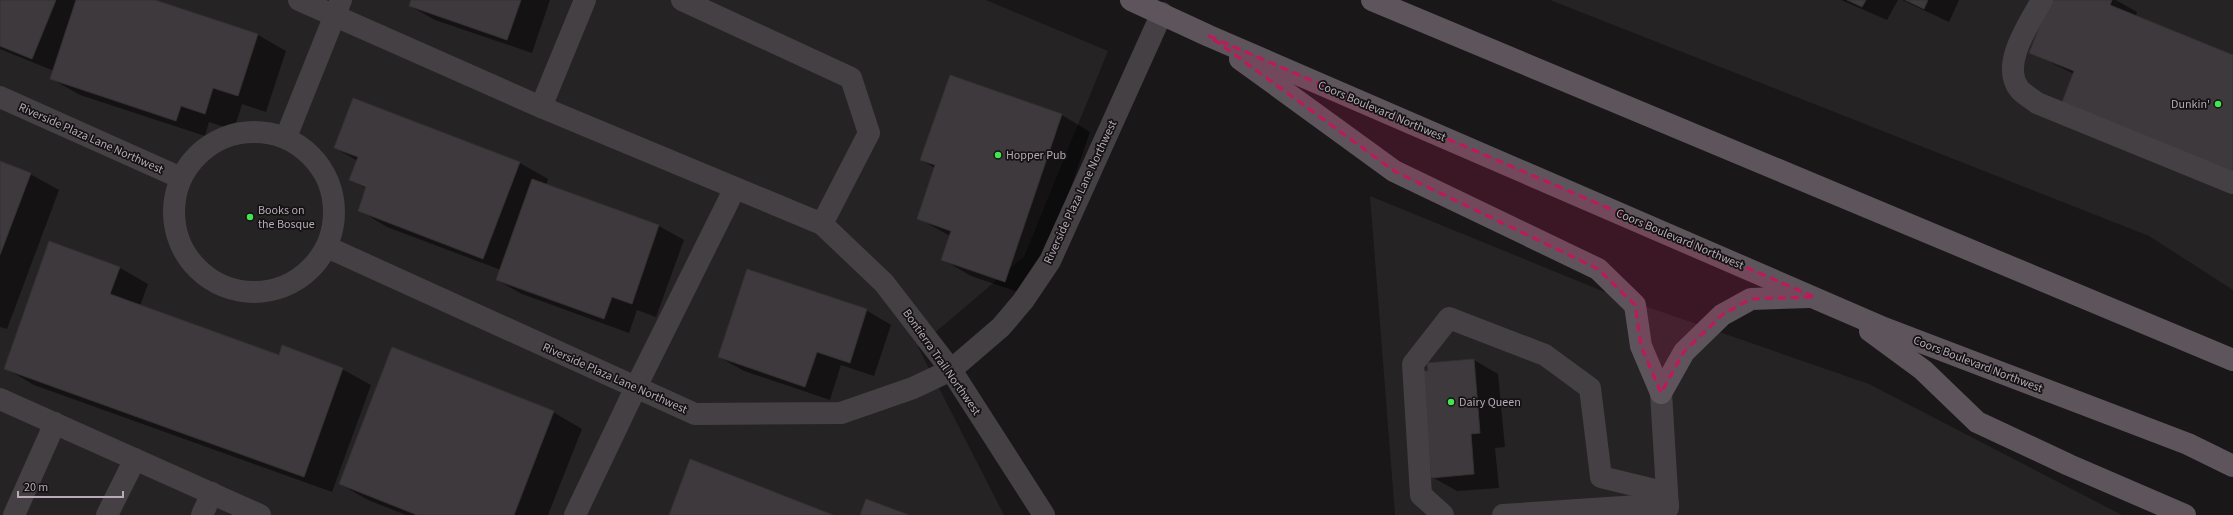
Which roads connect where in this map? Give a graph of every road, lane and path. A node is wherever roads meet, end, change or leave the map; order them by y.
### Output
1 (299, 0) edge
2 (585, 0) edge
3 (682, 0) edge
4 (1131, 0) edge
5 (1372, 0) edge
6 (2042, 0) edge
7 (338, 8) edge
8 (1162, 13) junction
9 (1209, 36) junction
10 (0, 97) edge
11 (541, 107) junction
12 (286, 137) junction
13 (181, 178) junction
14 (2233, 183) edge
15 (735, 188) junction
16 (822, 224) junction
17 (327, 247) junction
18 (1815, 297) junction
19 (1838, 308) junction
20 (2233, 359) edge
21 (951, 370) junction
22 (636, 387) junction
23 (1661, 393) junction
24 (0, 399) edge
25 (55, 423) junction
26 (135, 459) junction
27 (2233, 466) edge
28 (212, 493) junction
29 (1668, 504) edge
30 (14, 515) edge
31 (107, 515) edge
32 (202, 515) edge
33 (260, 515) edge
34 (575, 515) edge
35 (1044, 515) edge
36 (1443, 515) edge
37 (1503, 515) edge
38 (2185, 515) edge

1 - 7 street
2 - 11 street
3 - 16 street
4 - 8 main road, Coors Boulevard Northwest
5 - 20 main road
6 - 14 street
7 - 11 street
7 - 12 street
8 - 9 main road, Coors Boulevard Northwest
8 - 21 street, Riverside Plaza Lane Northwest
9 - 18 main road, Coors Boulevard Northwest
9 - 23 main road
10 - 13 street, Riverside Plaza Lane Northwest
11 - 15 street
12 - 13 street
12 - 17 street
13 - 17 street
15 - 16 street
15 - 22 street
16 - 21 street, Bontierra Trail Northwest
17 - 22 street, Riverside Plaza Lane Northwest
18 - 19 main road, Coors Boulevard Northwest
18 - 23 main road
19 - 27 main road, Coors Boulevard Northwest
19 - 38 main road
21 - 22 street, Riverside Plaza Lane Northwest
21 - 35 street, Bontierra Trail Northwest
22 - 34 street
23 - 29 street
24 - 25 street
25 - 26 street
25 - 30 street
26 - 28 street
26 - 31 street
28 - 32 street
28 - 33 street
29 - 36 street
29 - 37 street

